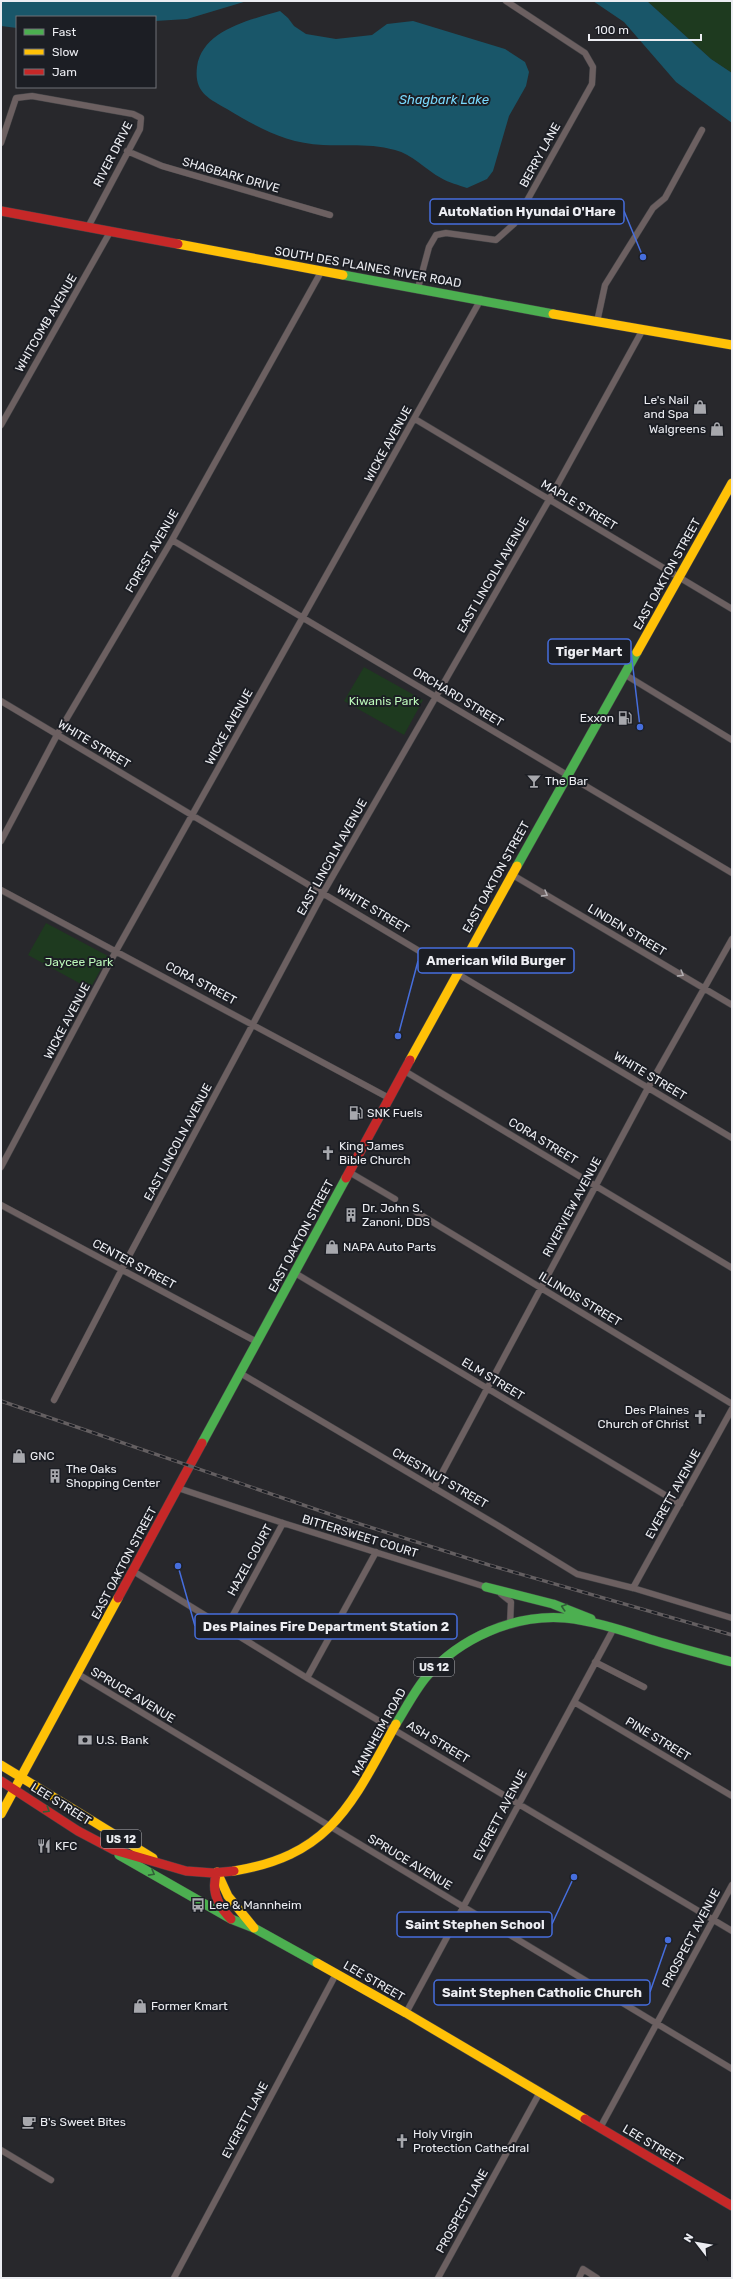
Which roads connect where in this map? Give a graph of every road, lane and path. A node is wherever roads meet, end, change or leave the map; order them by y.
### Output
1 (506, 1) edge
2 (702, 130) dead end
3 (1, 143) edge
4 (128, 150) junction
5 (1, 210) edge
6 (330, 215) dead end
7 (88, 227) junction
8 (110, 232) junction
9 (321, 272) junction
10 (418, 288) junction
11 (481, 299) junction
12 (597, 322) junction
13 (642, 331) junction
14 (732, 345) edge
15 (415, 419) junction
16 (1, 425) edge
17 (732, 483) edge
18 (549, 500) junction
19 (172, 540) junction
20 (679, 577) junction
21 (732, 609) edge
22 (303, 618) junction
23 (624, 674) junction
24 (436, 696) junction
25 (1, 701) edge
26 (58, 735) junction
27 (732, 740) edge
28 (568, 774) junction
29 (192, 815) junction
30 (1, 841) edge
31 (732, 873) edge
32 (511, 874) junction
33 (1, 890) edge
34 (323, 893) junction
35 (732, 939) edge
36 (116, 951) junction
37 (457, 972) junction
38 (704, 988) junction
39 (732, 1005) edge
40 (254, 1024) junction
41 (404, 1070) junction
42 (648, 1088) junction
43 (389, 1098) junction
44 (732, 1138) edge
45 (1, 1167) edge
46 (349, 1172) junction
47 (596, 1186) junction
48 (395, 1199) dead end
49 (1, 1205) edge
50 (416, 1212) dead end
51 (732, 1268) edge
52 (122, 1269) junction
53 (295, 1273) junction
54 (541, 1288) junction
55 (257, 1342) junction
56 (240, 1373) junction
57 (487, 1389) junction
58 (54, 1400) dead end
59 (732, 1404) edge
60 (732, 1410) edge
61 (178, 1488) junction
62 (434, 1488) junction
63 (680, 1504) junction
64 (282, 1523) junction
65 (376, 1552) junction
66 (133, 1571) junction
67 (486, 1587) junction
68 (633, 1588) junction
69 (732, 1618) edge
70 (600, 1624) junction
71 (510, 1625) junction
72 (226, 1628) junction
73 (614, 1628) junction
74 (595, 1662) junction
75 (732, 1662) edge
76 (78, 1674) junction
77 (307, 1678) junction
78 (644, 1687) dead end
79 (574, 1702) junction
80 (394, 1728) junction
81 (1, 1765) edge
82 (21, 1777) junction
83 (1, 1781) edge
84 (14, 1789) junction
85 (732, 1796) edge
86 (519, 1804) junction
87 (1, 1814) edge
88 (329, 1826) junction
89 (106, 1847) junction
90 (168, 1867) junction
91 (217, 1872) junction
92 (732, 1885) edge
93 (463, 1908) junction
94 (231, 1919) junction
95 (713, 1920) junction
96 (254, 1928) junction
97 (732, 1931) edge
98 (336, 1974) junction
99 (406, 2013) junction
100 (658, 2022) junction
101 (732, 2068) edge
102 (540, 2092) junction
103 (600, 2128) junction
104 (1, 2150) edge
105 (50, 2180) dead end
106 (732, 2206) edge
107 (174, 2278) edge
108 (438, 2278) edge
109 (579, 2278) edge
110 (597, 2278) edge

1 - 10 street, BERRY LANE
2 - 12 street
3 - 4 street, RIVER DRIVE
4 - 6 street, SHAGBARK DRIVE
4 - 7 street, RIVER DRIVE
5 - 7 main road, SOUTH DES PLAINES RIVER ROAD
7 - 8 main road, SOUTH DES PLAINES RIVER ROAD
8 - 9 main road, SOUTH DES PLAINES RIVER ROAD
8 - 16 street, WHITCOMB AVENUE
9 - 10 main road, SOUTH DES PLAINES RIVER ROAD
9 - 19 street, FOREST AVENUE
10 - 11 main road, SOUTH DES PLAINES RIVER ROAD
11 - 12 main road, SOUTH DES PLAINES RIVER ROAD
11 - 15 street, WICKE AVENUE
12 - 13 main road, SOUTH DES PLAINES RIVER ROAD
13 - 14 main road, SOUTH DES PLAINES RIVER ROAD
13 - 18 street, EAST LINCOLN AVENUE
15 - 18 street, MAPLE STREET
15 - 22 street, WICKE AVENUE
17 - 20 main road, EAST OAKTON STREET
18 - 20 street, MAPLE STREET
18 - 24 street, EAST LINCOLN AVENUE
19 - 22 street, ORCHARD STREET
19 - 26 street, FOREST AVENUE
20 - 21 street, MAPLE STREET
20 - 23 main road, EAST OAKTON STREET
22 - 24 street, ORCHARD STREET
22 - 29 street, WICKE AVENUE
23 - 27 street
23 - 28 main road, EAST OAKTON STREET
24 - 28 street, ORCHARD STREET
24 - 34 street, EAST LINCOLN AVENUE
25 - 26 street, WHITE STREET
26 - 29 street, WHITE STREET
26 - 30 street, FOREST AVENUE
28 - 31 street, ORCHARD STREET
28 - 32 main road, EAST OAKTON STREET
29 - 34 street, WHITE STREET
29 - 36 street, WICKE AVENUE
32 - 37 main road, EAST OAKTON STREET
32 -> 38 street, LINDEN STREET
33 - 36 street, CORA STREET
34 - 37 street, WHITE STREET
34 - 40 street, EAST LINCOLN AVENUE
35 - 38 street, RIVERVIEW AVENUE
36 - 40 street, CORA STREET
36 - 45 street, WICKE AVENUE
37 - 41 main road, EAST OAKTON STREET
37 - 42 street, WHITE STREET
38 - 39 street, LINDEN STREET
38 - 42 street, RIVERVIEW AVENUE
40 - 43 street, CORA STREET
40 - 52 street, EAST LINCOLN AVENUE
41 - 43 main road, EAST OAKTON STREET
41 - 47 street, CORA STREET
42 - 44 street, WHITE STREET
42 - 47 street, RIVERVIEW AVENUE
43 - 46 main road, EAST OAKTON STREET
46 - 48 street
46 - 53 main road, EAST OAKTON STREET
47 - 51 street, CORA STREET
47 - 54 street, RIVERVIEW AVENUE
49 - 52 street, CENTER STREET
50 - 54 street, ILLINOIS STREET
52 - 55 street, CENTER STREET
52 - 58 street, EAST LINCOLN AVENUE
53 - 55 main road, EAST OAKTON STREET
53 - 57 street, ELM STREET
54 - 57 street, RIVERVIEW AVENUE
54 - 59 street, ILLINOIS STREET
55 - 56 main road, EAST OAKTON STREET
56 - 61 main road, EAST OAKTON STREET
56 - 62 street, CHESTNUT STREET
57 - 62 street, RIVERVIEW AVENUE
57 - 63 street, ELM STREET
60 - 63 street, EVERETT AVENUE
61 - 64 street, BITTERSWEET COURT
61 - 66 main road, EAST OAKTON STREET
62 - 68 street, CHESTNUT STREET
63 - 68 street, EVERETT AVENUE
64 - 65 street, BITTERSWEET COURT
64 - 72 street, HAZEL COURT
65 - 67 street, BITTERSWEET COURT
65 - 77 street
66 - 72 street, ASH STREET
66 - 76 main road, EAST OAKTON STREET
70 -> 67 main road
67 - 71 street, BITTERSWEET COURT
68 - 69 street, CHESTNUT STREET
70 - 71 main road, MANNHEIM ROAD / US 12
70 - 73 main road, MANNHEIM ROAD / US 12
71 - 80 main road, MANNHEIM ROAD / US 12
72 - 77 street, ASH STREET
73 - 74 street, EVERETT AVENUE
73 - 75 main road, MANNHEIM ROAD / US 12
74 - 78 street
74 - 79 street, EVERETT AVENUE
76 - 82 main road, EAST OAKTON STREET
76 - 88 street, SPRUCE AVENUE
77 - 80 street, ASH STREET
79 - 85 street, PINE STREET
79 - 86 street, EVERETT AVENUE
80 - 86 street, ASH STREET
80 - 88 main road, MANNHEIM ROAD / US 12
81 - 82 main road, LEE STREET / US 12
82 - 84 main road, EAST OAKTON STREET
82 - 90 main road, LEE STREET / US 12
83 - 84 main road, LEE STREET / US 12
84 - 87 main road, EAST OAKTON STREET
84 -> 89 main road, LEE STREET / US 12
86 - 93 street, EVERETT AVENUE
86 - 95 street, ASH STREET
88 - 91 main road, MANNHEIM ROAD / US 12
88 - 93 street, SPRUCE AVENUE
89 - 90 main road, US 12
89 -> 94 main road, LEE STREET
90 - 91 main road, MANNHEIM ROAD / US 12
91 - 94 main road
91 - 96 main road
92 - 95 street, PROSPECT AVENUE
93 - 99 street, EVERETT AVENUE
93 - 100 street, SPRUCE AVENUE
94 - 96 main road, LEE STREET
95 - 97 street, ASH STREET
95 - 100 street, PROSPECT AVENUE
96 - 98 main road, LEE STREET
98 - 99 main road, LEE STREET
98 - 107 street, EVERETT LANE
99 - 102 main road, LEE STREET
100 - 101 street, SPRUCE AVENUE
100 - 103 street, PROSPECT AVENUE
102 - 103 main road, LEE STREET
102 - 108 street, PROSPECT LANE
103 - 106 main road, LEE STREET
104 - 105 street
109 - 110 street

